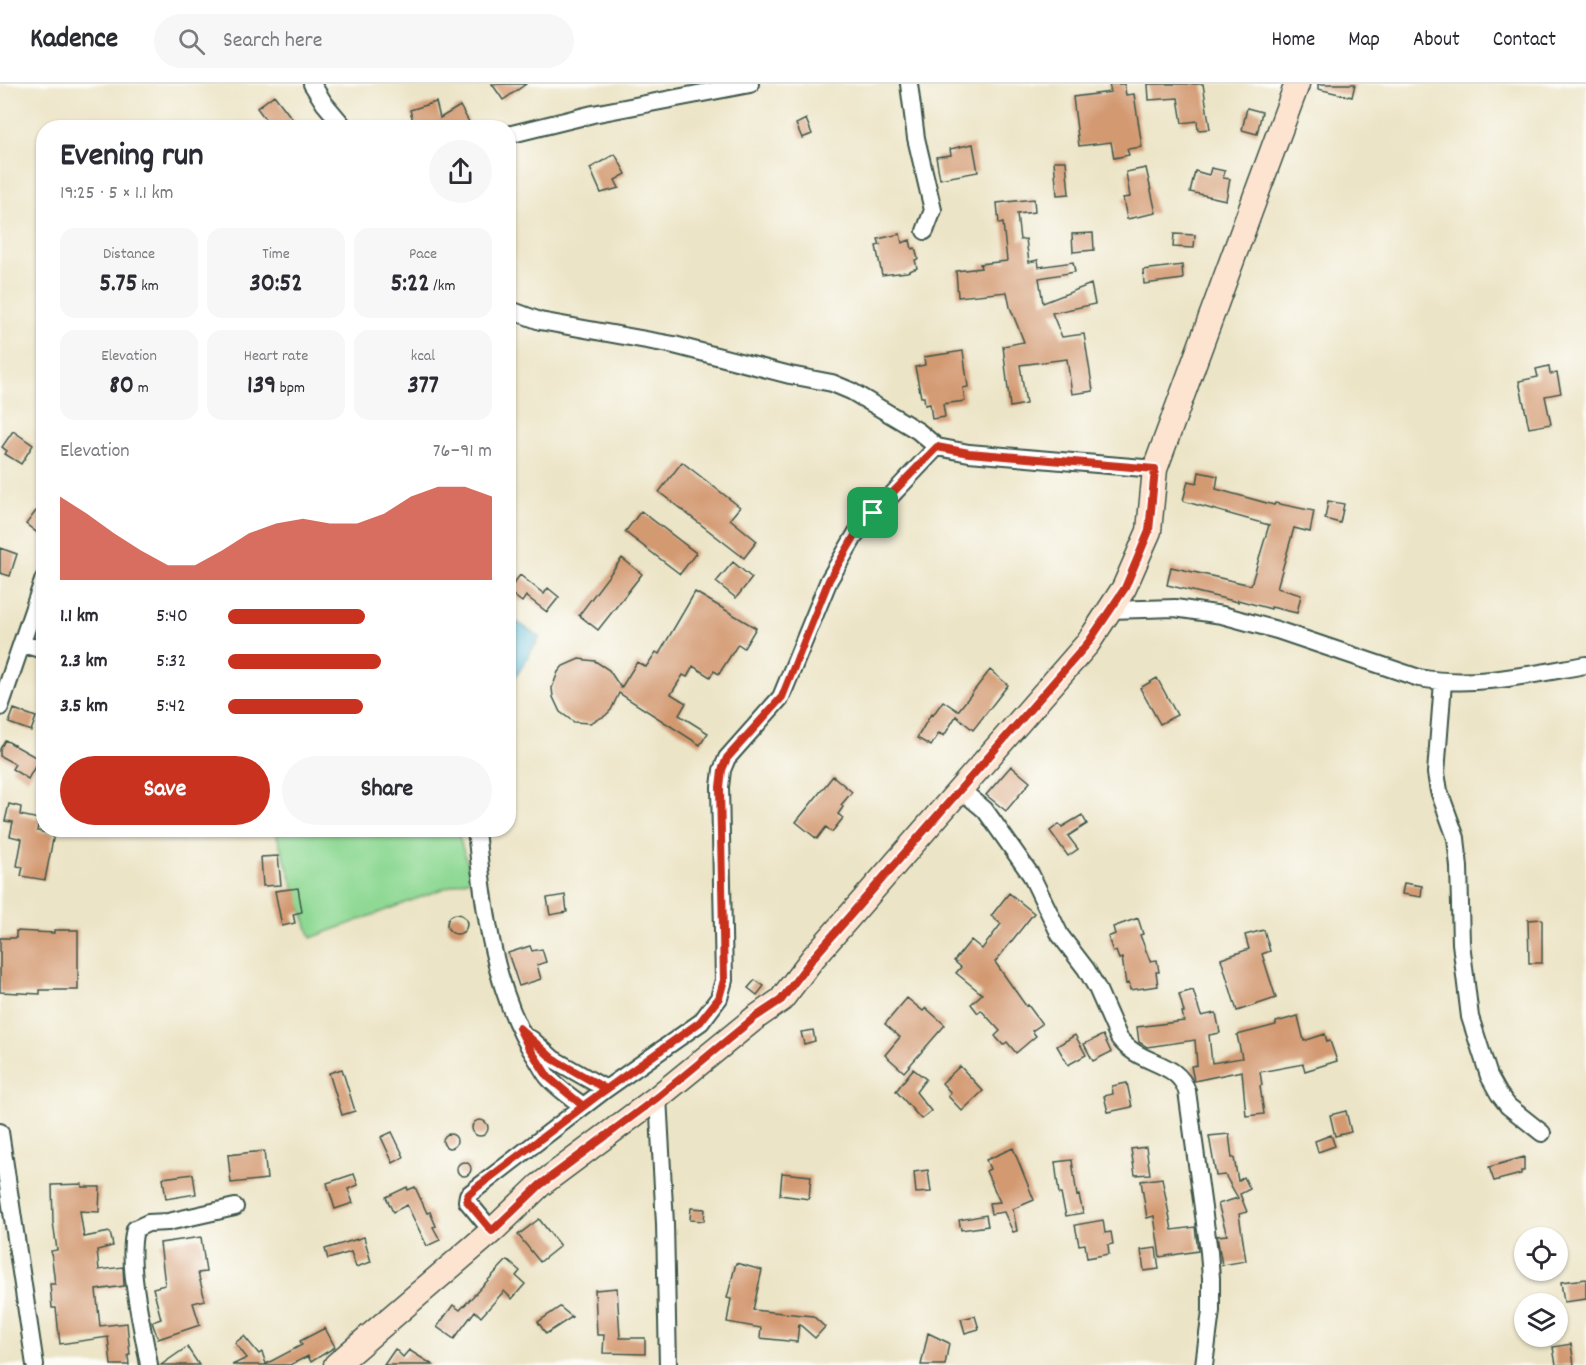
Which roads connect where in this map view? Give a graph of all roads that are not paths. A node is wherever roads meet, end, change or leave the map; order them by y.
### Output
1 (312, 84) edge
2 (750, 84) edge
3 (909, 84) edge
4 (1297, 84) edge
5 (338, 120) edge
6 (516, 133) edge
7 (926, 231) dead end
8 (516, 312) edge
9 (937, 447) junction
10 (1155, 469) junction
11 (36, 602) edge
12 (1110, 610) junction
13 (22, 644) junction
14 (36, 648) edge
15 (1586, 665) edge
16 (1443, 682) junction
17 (0, 707) edge
18 (961, 790) junction
19 (478, 837) edge
20 (519, 1028) junction
21 (606, 1089) junction
22 (658, 1097) junction
23 (583, 1106) junction
24 (0, 1132) edge
25 (1542, 1133) dead end
26 (235, 1207) dead end
27 (492, 1231) junction
28 (35, 1365) edge
29 (149, 1365) edge
30 (336, 1365) edge
31 (668, 1365) edge
32 (1204, 1365) edge

1 - 5 street
2 - 6 street
3 - 7 street
4 - 10 street
8 - 9 street
9 - 10 street
9 - 21 street
10 - 12 street
11 - 13 street
12 - 16 street
12 - 18 street
13 - 14 street
13 - 17 street
15 - 16 street
16 - 25 street
18 - 22 street
18 - 32 street
19 - 20 street
20 - 21 street
20 - 23 street
21 - 23 street
22 - 27 street
22 - 31 street
23 - 27 street
24 - 28 street
26 - 29 street
27 - 30 street

